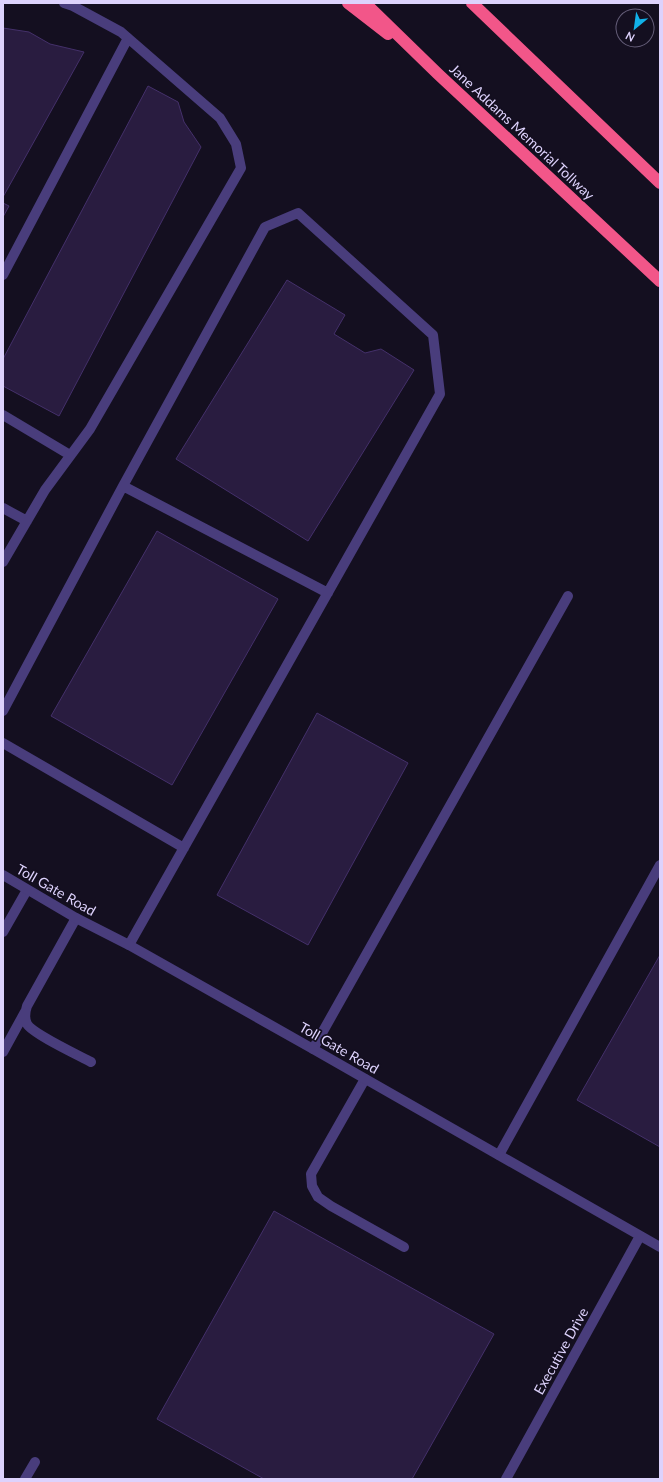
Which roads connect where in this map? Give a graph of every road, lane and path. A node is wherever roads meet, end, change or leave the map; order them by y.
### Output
1 (64, 3) edge
2 (348, 3) edge
3 (365, 3) edge
4 (472, 3) edge
5 (128, 38) junction
6 (438, 74) junction
7 (660, 183) edge
8 (3, 275) edge
9 (660, 281) edge
10 (3, 415) edge
11 (70, 455) junction
12 (123, 486) junction
13 (3, 508) edge
14 (26, 521) junction
15 (3, 562) edge
16 (328, 593) junction
17 (568, 596) dead end
18 (3, 712) edge
19 (3, 743) edge
20 (184, 848) junction
21 (660, 865) edge
22 (3, 875) edge
23 (27, 890) junction
24 (76, 918) junction
25 (3, 932) edge
26 (129, 945) junction
27 (25, 1012) junction
28 (313, 1049) junction
29 (3, 1052) edge
30 (91, 1062) dead end
31 (365, 1079) junction
32 (499, 1155) junction
33 (640, 1236) junction
34 (404, 1247) dead end
35 (660, 1247) edge
36 (35, 1462) dead end
37 (25, 1479) edge
38 (506, 1479) edge

1 - 5 street
2 - 6 highway
3 - 6 highway, Jane Addams Memorial Tollway
4 - 7 highway
5 - 8 street
5 - 11 street
6 - 9 highway, Jane Addams Memorial Tollway
10 - 11 street
11 - 14 street
12 - 16 street
12 - 16 street
12 - 18 street
13 - 14 street
14 - 15 street
16 - 20 street
17 - 28 street
19 - 20 street
20 - 26 street
21 - 32 street
22 - 23 street, Toll Gate Road
23 - 24 street, Toll Gate Road
23 - 25 street
24 - 26 street, Toll Gate Road
24 - 27 street
26 - 28 street, Toll Gate Road
27 - 29 street
27 - 30 street
28 - 31 street, Toll Gate Road
31 - 32 street, Toll Gate Road
31 - 34 street
32 - 33 street, Toll Gate Road
33 - 35 street, Toll Gate Road
33 - 38 street, Executive Drive
36 - 37 street

